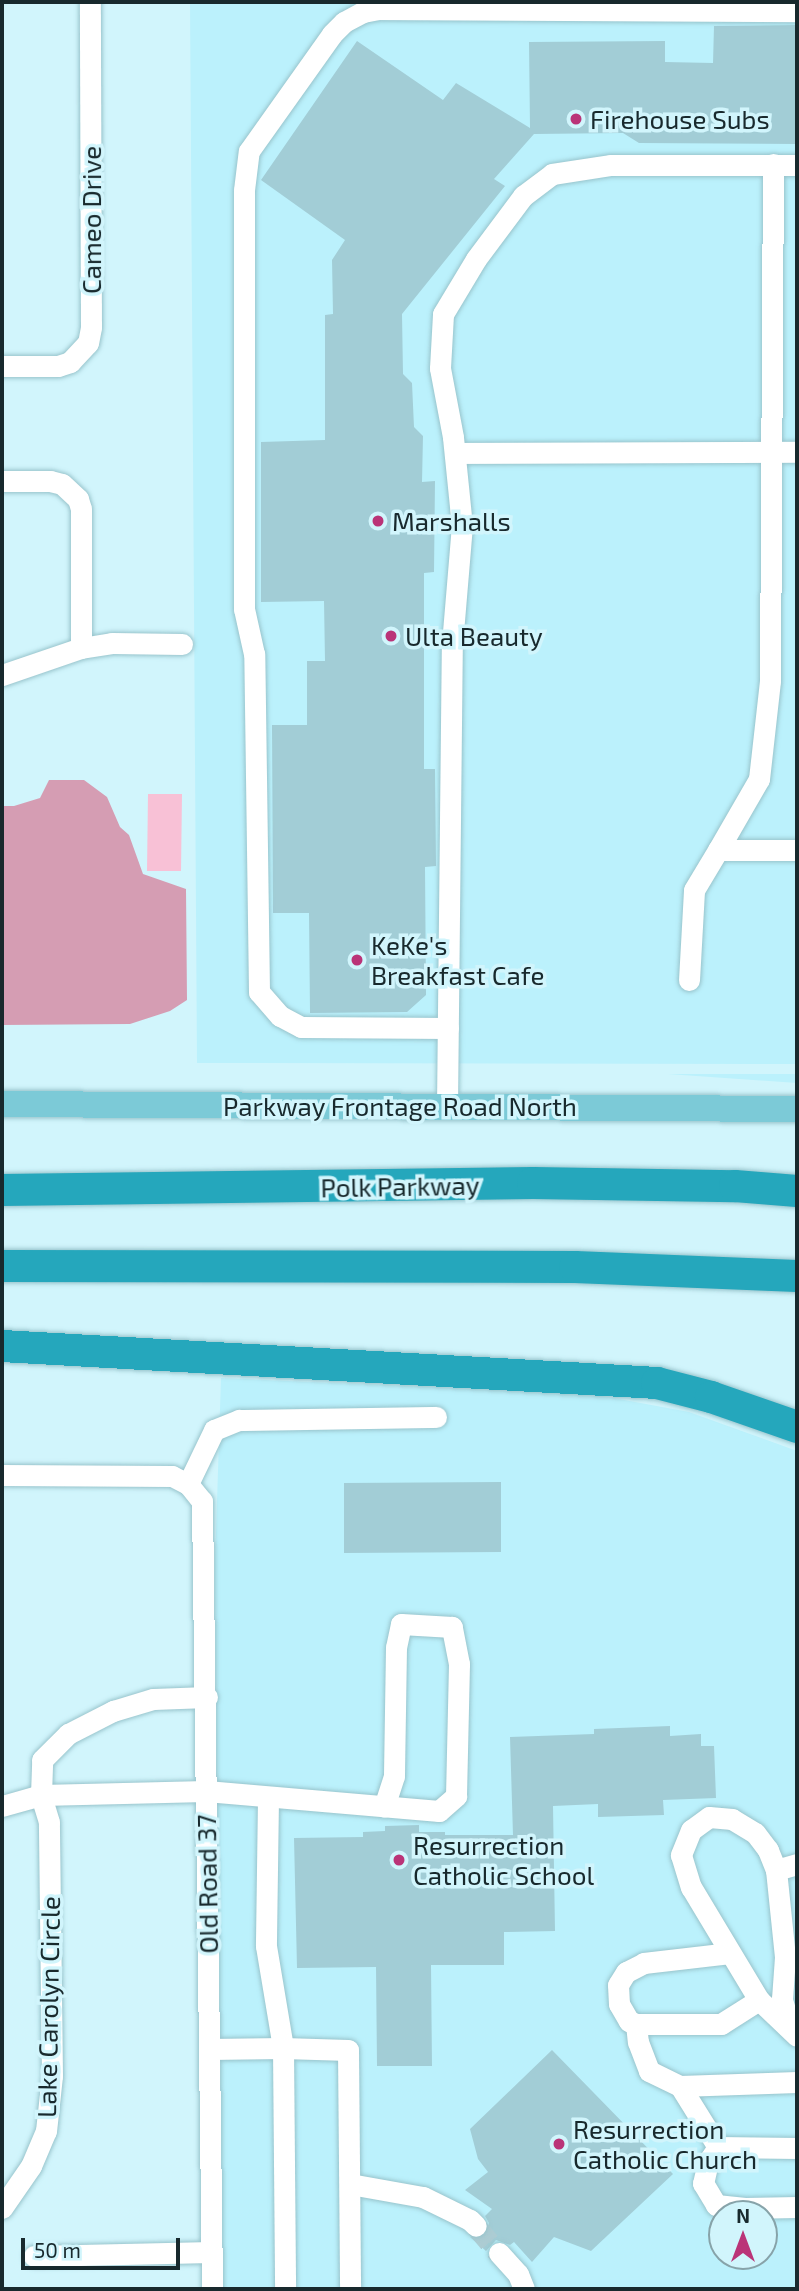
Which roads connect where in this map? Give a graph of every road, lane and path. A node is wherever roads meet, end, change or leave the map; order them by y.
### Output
1 (90, 2) edge
2 (797, 11) edge
3 (773, 164) junction
4 (797, 165) edge
5 (2, 366) edge
6 (797, 452) edge
7 (455, 453) junction
8 (772, 453) junction
9 (2, 481) edge
10 (181, 644) dead end
11 (81, 648) junction
12 (2, 676) edge
13 (718, 850) junction
14 (797, 850) edge
15 (689, 980) dead end
16 (448, 1028) junction
17 (2, 1104) edge
18 (447, 1107) junction
19 (797, 1109) edge
20 (2, 1190) edge
21 (797, 1191) edge
22 (2, 1266) edge
23 (797, 1276) edge
24 (2, 1346) edge
25 (436, 1417) dead end
26 (797, 1427) edge
27 (2, 1475) edge
28 (188, 1484) junction
29 (206, 1697) junction
30 (206, 1791) junction
31 (41, 1795) junction
32 (268, 1798) junction
33 (384, 1806) junction
34 (2, 1807) edge
35 (797, 1864) edge
36 (776, 1870) junction
37 (730, 1953) junction
38 (760, 2000) junction
39 (636, 2024) junction
40 (793, 2031) edge
41 (283, 2048) junction
42 (209, 2049) junction
43 (797, 2082) edge
44 (680, 2086) junction
45 (718, 2147) junction
46 (797, 2148) edge
47 (350, 2184) junction
48 (797, 2207) edge
49 (2, 2208) edge
50 (476, 2227) tunnel mouth
51 (212, 2252) junction
52 (499, 2253) tunnel mouth
53 (34, 2256) dead end
54 (212, 2289) edge
55 (285, 2289) edge
56 (350, 2289) edge
57 (524, 2289) edge

1 - 5 street, Cameo Drive
2 - 16 street
3 - 4 street
3 - 7 street
3 - 8 street
6 - 8 street
7 - 8 street
7 - 16 street
8 - 13 street
9 - 11 street
10 - 11 street
11 - 12 street
13 - 14 street
13 - 15 street
16 - 18 street
17 - 18 main road, Parkway Frontage Road North
18 - 19 main road, Parkway Frontage Road North
20 - 21 highway, Polk Parkway
22 - 23 highway
24 - 26 highway
25 - 28 street
27 - 28 street
28 - 29 street, Old Road 37
29 - 30 street, Old Road 37
29 - 31 street, Lake Carolyn Circle
30 - 31 street
30 - 32 street
30 - 42 street, Old Road 37
31 - 34 street
31 - 49 street, Lake Carolyn Circle
32 - 33 street
32 - 41 street
33 - 33 street
35 - 36 street
36 - 37 street
36 - 40 street
37 - 38 street
37 - 39 street
38 - 39 street
38 - 40 street
39 - 44 street
41 - 42 street
41 - 47 street
41 - 55 street
42 - 51 street, Old Road 37
43 - 44 street
44 - 45 street
45 - 46 street
45 - 48 street
47 - 50 street
47 - 56 street
51 - 53 street
51 - 54 street, Old Road 37
52 - 57 street

